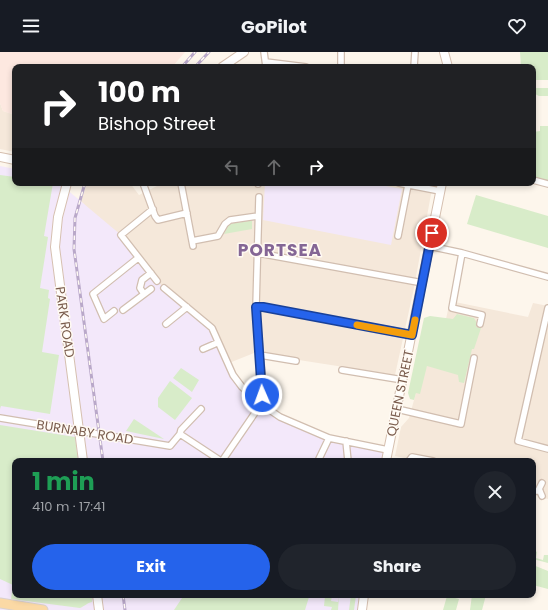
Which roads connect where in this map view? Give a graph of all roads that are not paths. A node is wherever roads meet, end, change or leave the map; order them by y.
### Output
1 (244, 52) edge
2 (264, 52) edge
3 (341, 52) edge
4 (415, 52) edge
5 (444, 52) edge
6 (226, 64) edge
7 (266, 64) edge
8 (341, 64) edge
9 (414, 64) edge
10 (447, 64) edge
11 (0, 157) edge
12 (12, 159) edge
13 (536, 181) edge
14 (548, 184) edge
15 (66, 186) edge
16 (144, 186) edge
17 (182, 186) edge
18 (408, 186) edge
19 (424, 186) edge
20 (441, 187) edge
21 (259, 197) dead end
22 (153, 209) junction
23 (187, 213) junction
24 (258, 216) junction
25 (398, 236) dead end
26 (429, 246) junction
27 (258, 253) junction
28 (462, 253) junction
29 (138, 258) junction
30 (151, 273) junction
31 (548, 277) edge
32 (157, 281) dead end
33 (423, 283) junction
34 (164, 288) dead end
35 (151, 289) dead end
36 (144, 294) junction
37 (187, 307) junction
38 (256, 307) junction
39 (548, 308) edge
40 (123, 310) dead end
41 (114, 311) dead end
42 (166, 324) dead end
43 (480, 324) dead end
44 (412, 335) junction
45 (218, 343) junction
46 (202, 348) dead end
47 (260, 355) junction
48 (474, 358) dead end
49 (296, 361) dead end
50 (342, 370) dead end
51 (403, 380) junction
52 (261, 403) junction
53 (202, 409) dead end
54 (397, 409) junction
55 (0, 418) edge
56 (80, 430) junction
57 (180, 434) junction
58 (329, 438) junction
59 (346, 441) junction
60 (548, 449) edge
61 (388, 450) junction
62 (83, 458) edge
63 (216, 458) edge
64 (223, 458) edge
65 (319, 458) edge
66 (348, 458) edge
67 (387, 458) edge
68 (542, 483) dead end
69 (536, 493) edge
70 (97, 598) edge
71 (364, 598) edge
72 (0, 603) edge
73 (43, 610) edge
74 (99, 610) edge
75 (362, 610) edge

1 - 6 street
2 - 7 street
3 - 8 street
4 - 9 street
5 - 10 street
11 - 12 street
13 - 14 street
15 - 56 street, PARK ROAD
16 - 22 street
17 - 23 street
18 - 25 street
19 - 20 street
20 - 26 street, QUEEN STREET
21 - 24 street
22 - 23 street
22 - 29 street
23 - 24 street
24 - 27 street
26 - 28 street
26 - 33 street, QUEEN STREET
27 - 33 street
27 - 38 street
28 - 31 street
28 - 43 street
29 - 30 street
29 - 41 street
30 - 32 street
30 - 36 street
33 - 44 street, QUEEN STREET
34 - 37 street
35 - 36 street
36 - 40 street
37 - 42 street
37 - 45 street
38 - 44 street
38 - 47 street
39 - 60 street
44 - 51 street, QUEEN STREET
45 - 46 street
45 - 52 street
47 - 49 street
47 - 52 street
48 - 54 street
50 - 51 street
51 - 54 street, QUEEN STREET
52 - 58 street
52 - 64 street
53 - 57 street
54 - 61 street, QUEEN STREET
55 - 56 street, BURNABY ROAD
56 - 57 street, BURNABY ROAD
56 - 62 street, PARK ROAD
57 - 63 street
58 - 59 street
58 - 65 street
59 - 61 street
59 - 66 street
61 - 67 street, QUEEN STREET
68 - 69 street
70 - 74 street
71 - 75 street
72 - 73 main road

